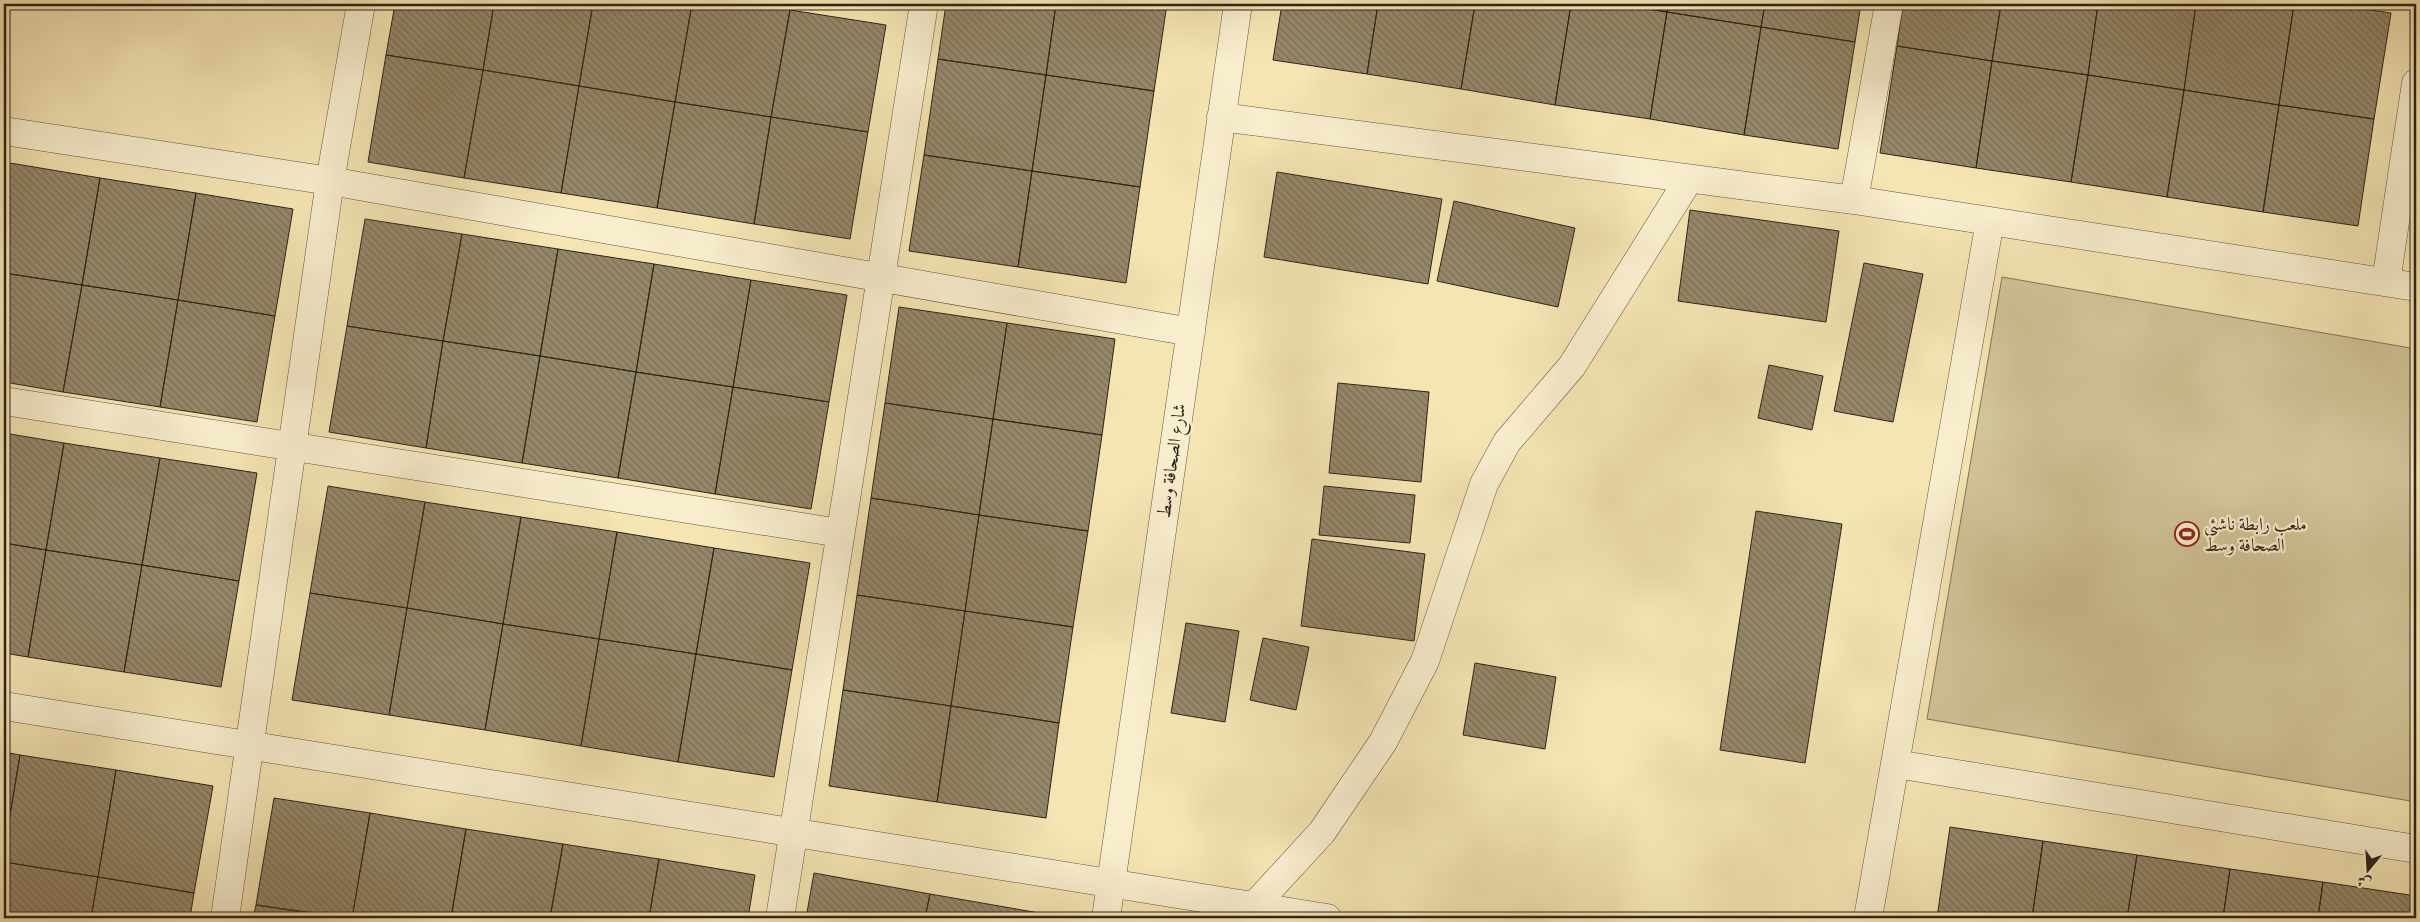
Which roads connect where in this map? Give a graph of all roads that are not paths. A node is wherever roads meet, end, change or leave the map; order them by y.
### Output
1 (360, 4) edge
2 (924, 4) edge
3 (1238, 4) edge
4 (1889, 4) edge
5 (2416, 83) edge
6 (1222, 117) junction
7 (4, 131) edge
8 (1688, 179) junction
9 (330, 181) junction
10 (1854, 200) junction
11 (1990, 221) junction
12 (880, 279) junction
13 (2386, 282) junction
14 (2416, 287) edge
15 (1190, 332) junction
16 (4, 401) edge
17 (292, 448) junction
18 (840, 533) junction
19 (4, 706) edge
20 (250, 747) junction
21 (1896, 764) junction
22 (793, 833) junction
23 (2416, 849) edge
24 (1112, 883) junction
25 (1254, 906) junction
26 (225, 918) edge
27 (780, 918) edge
28 (1106, 918) edge
29 (1326, 918) edge
30 (1868, 918) edge

1 - 9 street
2 - 12 street
3 - 6 street, شارع الصحافة وسط
4 - 10 street
5 - 13 street
6 - 8 street
6 - 15 street, شارع الصحافة وسط
7 - 9 street
8 - 10 street
8 - 25 street
9 - 12 street
9 - 17 street
10 - 11 street
11 - 13 street
11 - 21 street
12 - 15 street
12 - 18 street
13 - 14 street
15 - 24 street, شارع الصحافة وسط
16 - 17 street
17 - 18 street
17 - 20 street
18 - 22 street
19 - 20 street
20 - 22 street
20 - 26 street
21 - 23 street
21 - 30 street
22 - 24 street
22 - 27 street
24 - 25 street
24 - 28 street, شارع الصحافة وسط
25 - 29 street

